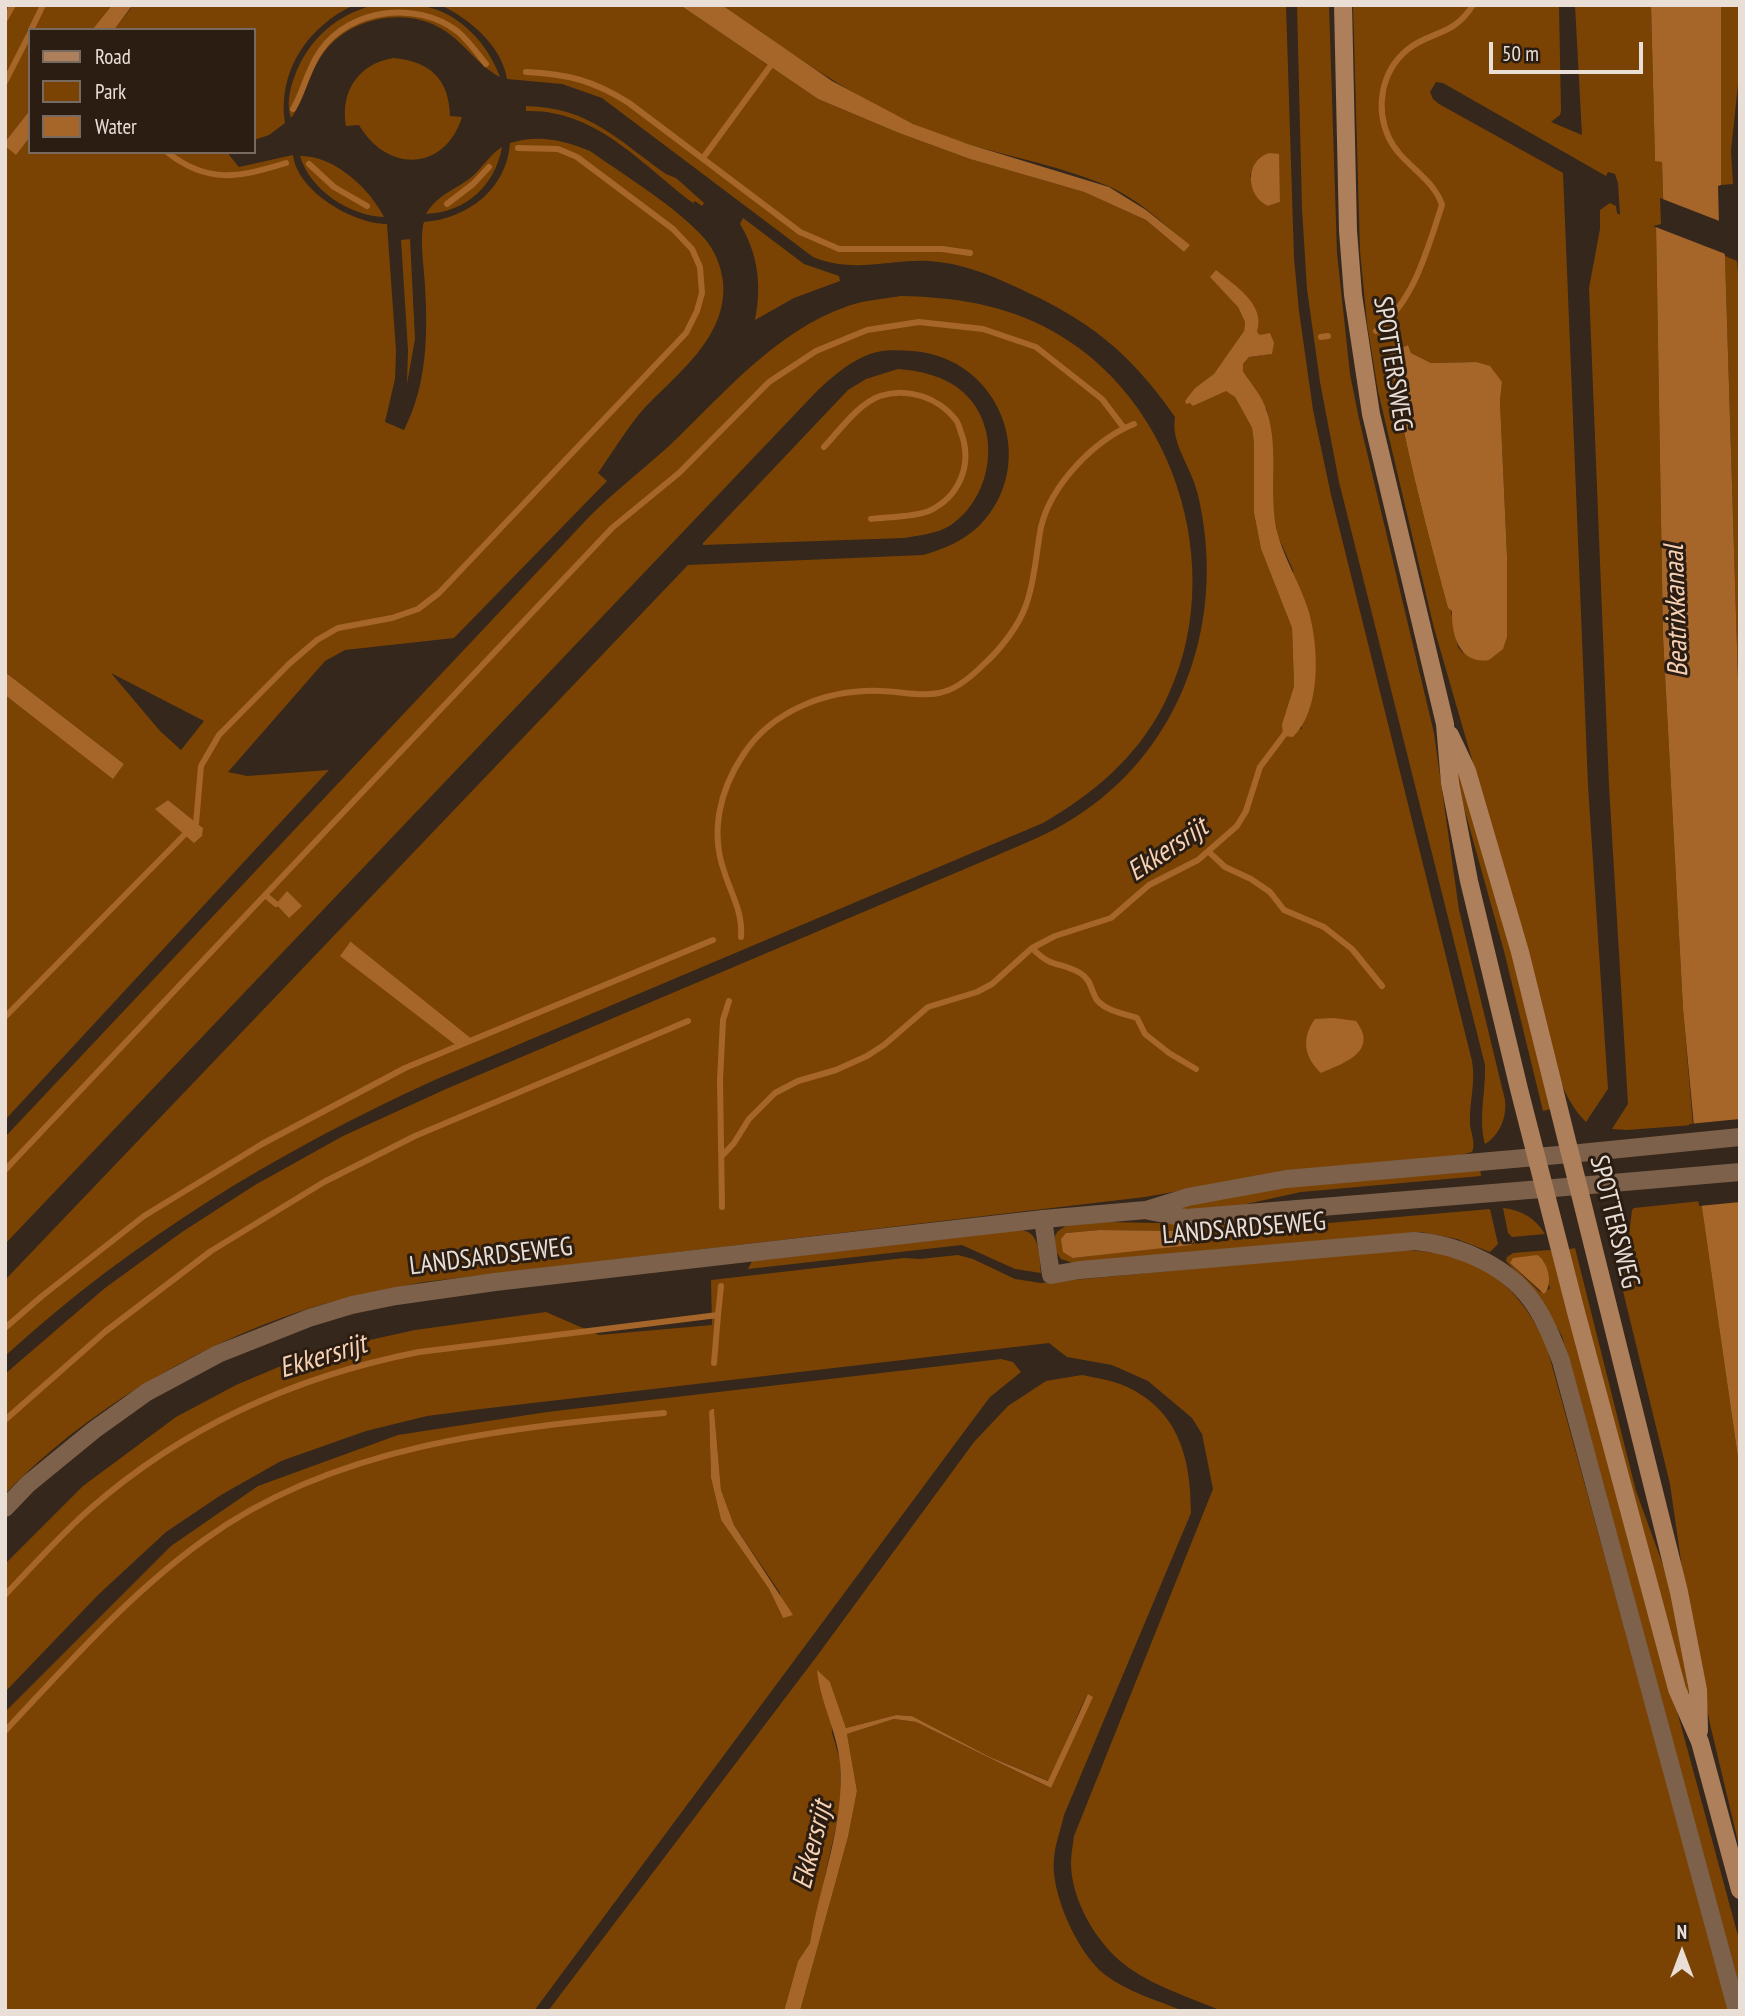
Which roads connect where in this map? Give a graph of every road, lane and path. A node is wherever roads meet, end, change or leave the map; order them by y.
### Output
1 (1343, 5) edge
2 (1445, 724) junction
3 (1740, 1138) edge
4 (1570, 1154) junction
5 (1537, 1157) junction
6 (1740, 1172) edge
7 (1578, 1186) junction
8 (1545, 1188) junction
9 (1146, 1210) junction
10 (1042, 1219) junction
11 (5, 1508) edge
12 (1700, 1742) junction
13 (1740, 1889) edge
14 (1737, 2011) edge

1 - 2 main road, SPOTTERSWEG
2 - 4 main road, SPOTTERSWEG
2 - 5 main road, SPOTTERSWEG
3 - 4 street, LANDSARDSEWEG
4 - 5 street, LANDSARDSEWEG
4 - 7 main road, SPOTTERSWEG
5 - 8 main road, SPOTTERSWEG
5 - 9 street, LANDSARDSEWEG
6 - 7 street, LANDSARDSEWEG
7 - 8 street, LANDSARDSEWEG
7 - 12 main road, SPOTTERSWEG
8 - 9 street, LANDSARDSEWEG
8 - 12 main road, SPOTTERSWEG
9 - 10 street, LANDSARDSEWEG
10 - 11 street, LANDSARDSEWEG
10 - 14 street, LANDSARDSEWEG
12 - 13 main road, SPOTTERSWEG

